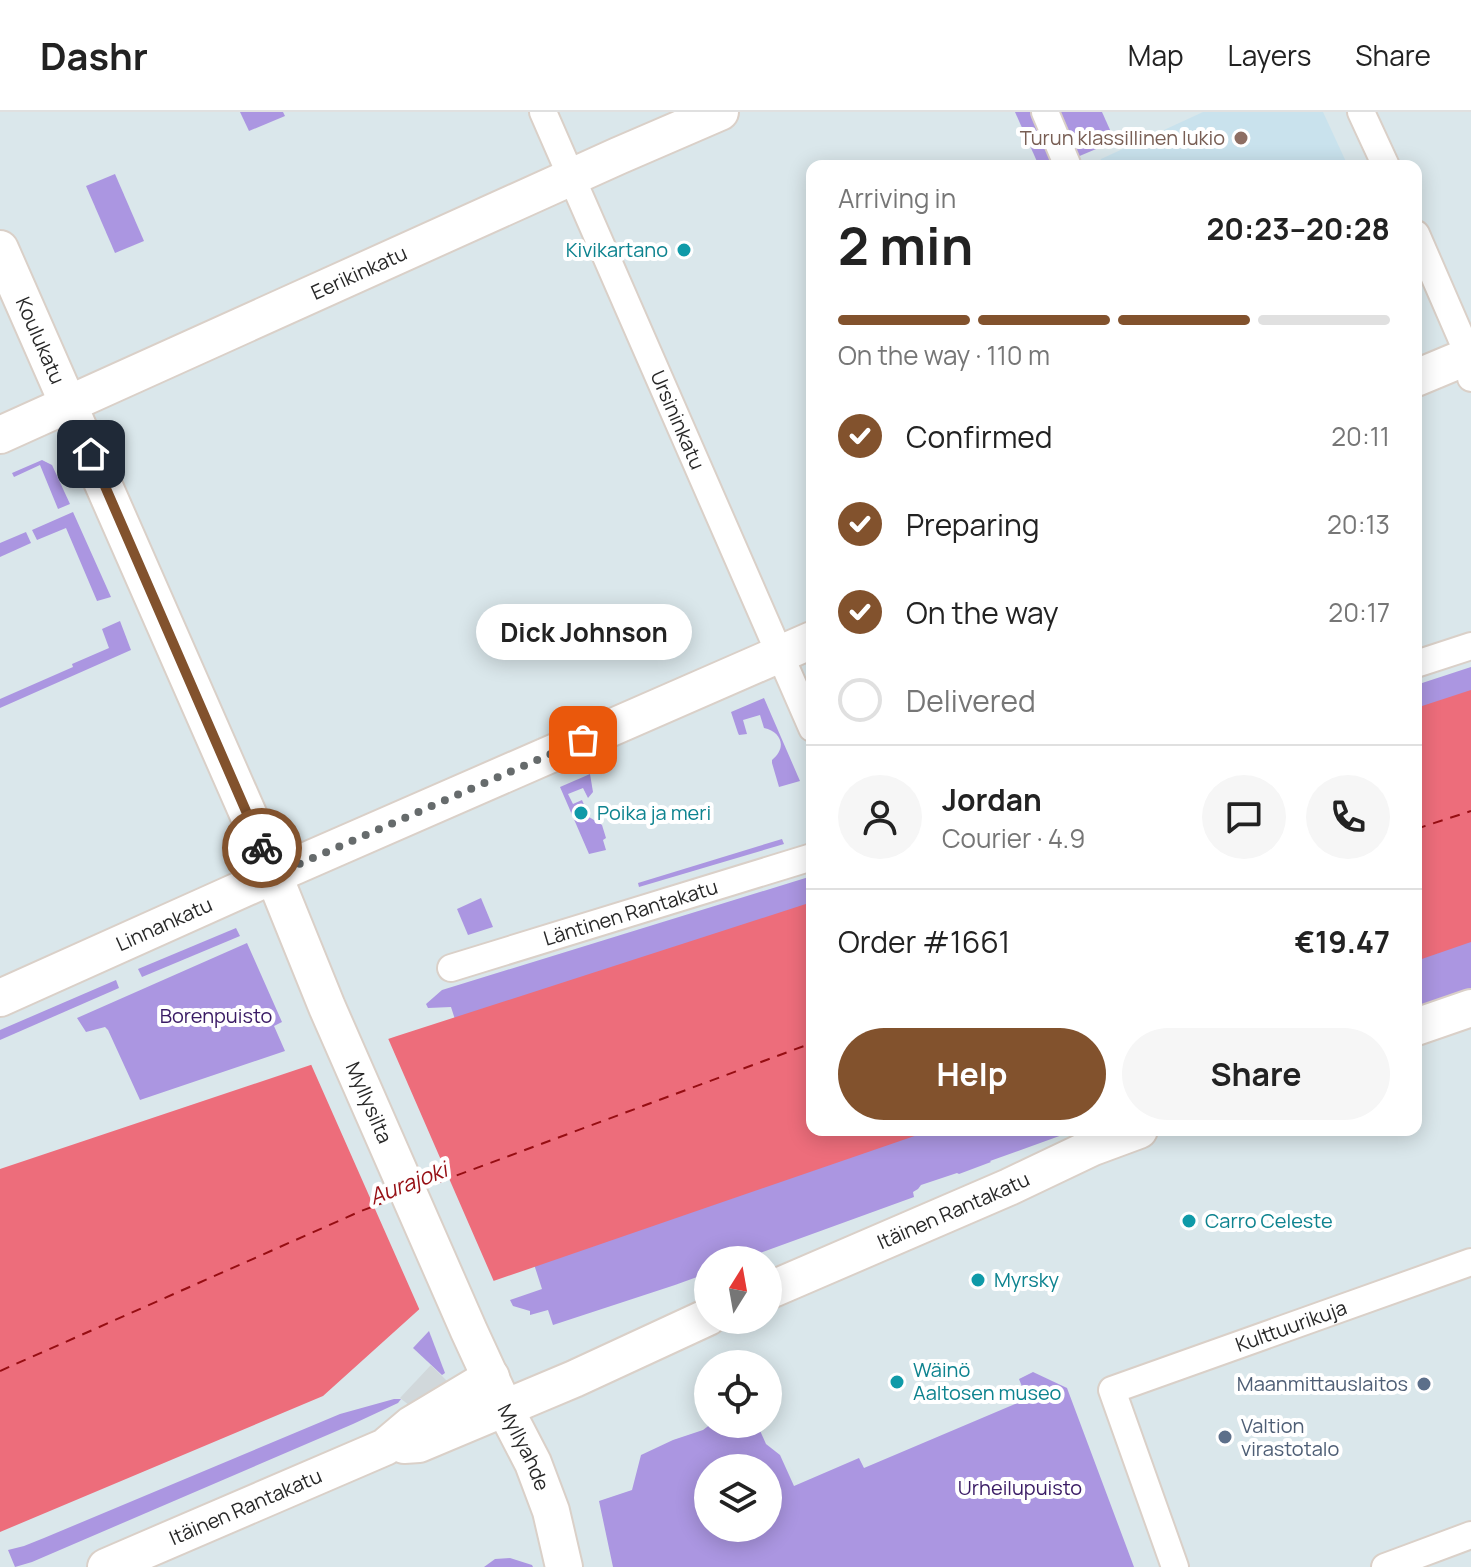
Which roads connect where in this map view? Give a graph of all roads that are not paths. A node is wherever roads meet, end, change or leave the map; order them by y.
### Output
1 (543, 112) edge
2 (720, 112) edge
3 (1045, 112) edge
4 (1361, 112) edge
5 (1065, 160) edge
6 (1383, 160) edge
7 (571, 177) junction
8 (1422, 248) edge
9 (0, 249) edge
10 (1470, 363) edge
11 (1422, 376) edge
12 (68, 404) junction
13 (0, 435) edge
14 (1471, 646) edge
15 (796, 647) edge
16 (1422, 662) edge
17 (806, 698) edge
18 (806, 859) edge
19 (274, 875) junction
20 (451, 968) dead end
21 (0, 998) edge
22 (327, 1007) joint
23 (1471, 1008) edge
24 (1422, 1025) edge
25 (1123, 1136) edge
26 (1471, 1262) edge
27 (782, 1285) edge
28 (694, 1323) edge
29 (469, 1331) joint
30 (498, 1392) junction
31 (1471, 1535) edge
32 (106, 1567) edge
33 (564, 1567) edge
34 (1175, 1567) edge
35 (1385, 1567) edge

1 - 7 street, Ursininkatu
2 - 7 main road, Eerikinkatu
3 - 5 street
4 - 6 street
7 - 12 main road, Eerikinkatu
7 - 15 street, Ursininkatu
8 - 10 street
9 - 12 main road, Koulukatu
10 - 11 main road
12 - 13 main road, Eerikinkatu
12 - 19 main road, Koulukatu
14 - 16 street
15 - 17 street, Ursininkatu
15 - 19 main road, Linnankatu
18 - 20 street, Läntinen Rantakatu
19 - 21 main road, Linnankatu
19 - 22 main road, Koulukatu
22 - 29 main road, Myllysilta
23 - 24 main road
25 - 27 main road, Itäinen Rantakatu
26 - 34 street, Kulttuurikuja
28 - 30 main road, Itäinen Rantakatu
29 - 30 main road, Myllyahde
30 - 32 main road, Itäinen Rantakatu
30 - 33 main road, Myllyahde
31 - 35 street

